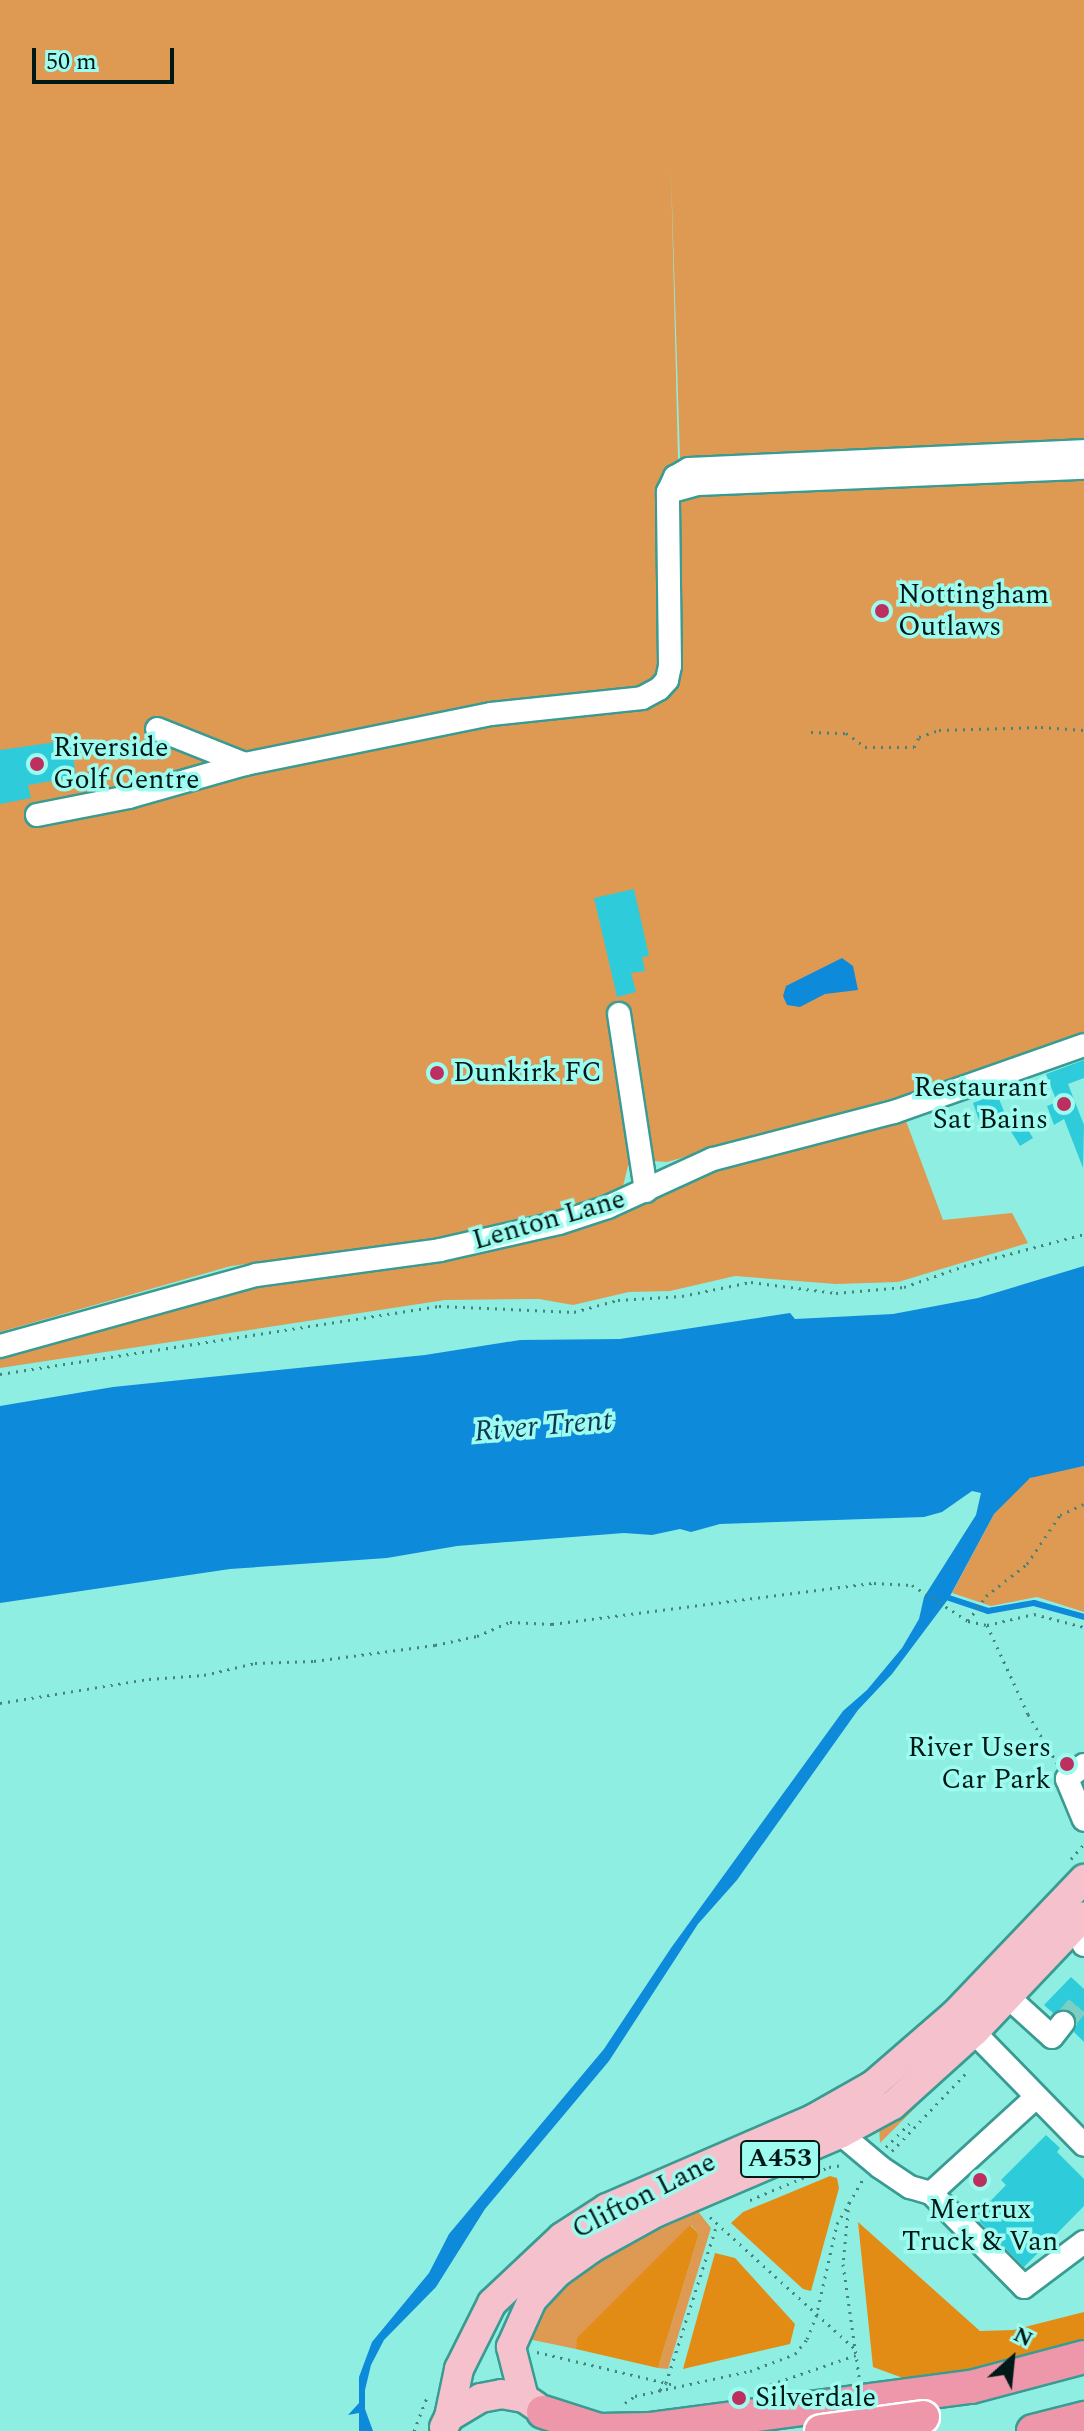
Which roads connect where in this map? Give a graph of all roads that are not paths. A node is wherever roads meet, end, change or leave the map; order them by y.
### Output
1 (1084, 451) edge
2 (1084, 468) edge
3 (668, 492) junction
4 (157, 729) dead end
5 (245, 764) junction
6 (37, 815) dead end
7 (619, 1014) dead end
8 (1084, 1045) edge
9 (646, 1191) junction
10 (0, 1346) edge
11 (1075, 1772) edge
12 (1084, 1820) edge
13 (1074, 1872) edge
14 (1081, 1929) edge
15 (1008, 1997) junction
16 (965, 2022) junction
17 (1063, 2023) dead end
18 (1036, 2097) junction
19 (830, 2125) junction
20 (1084, 2145) edge
21 (931, 2193) junction
22 (1084, 2242) edge
23 (1084, 2357) edge
24 (1084, 2374) edge
25 (541, 2414) edge
26 (1084, 2418) edge
27 (445, 2424) edge
28 (821, 2431) edge
29 (1033, 2431) edge

1 - 3 street
2 - 3 street
3 - 5 street
4 - 5 street
5 - 6 street
7 - 9 street
8 - 9 street, Lenton Lane
9 - 10 street, Lenton Lane
11 - 12 street
13 - 16 main road, Clifton Lane / A453
14 - 15 main road, Clifton Lane / A453
15 - 16 main road, Clifton Lane / A453
15 - 17 street
16 - 18 street
16 - 19 main road, Clifton Lane / A453
18 - 20 street
18 - 21 street
19 - 21 street
19 - 25 main road, Clifton Lane / A453
19 - 27 main road, Clifton Lane / A453
21 - 22 street
23 - 25 highway
24 - 28 highway, bridge
25 - 27 main road, A453
26 - 29 highway

